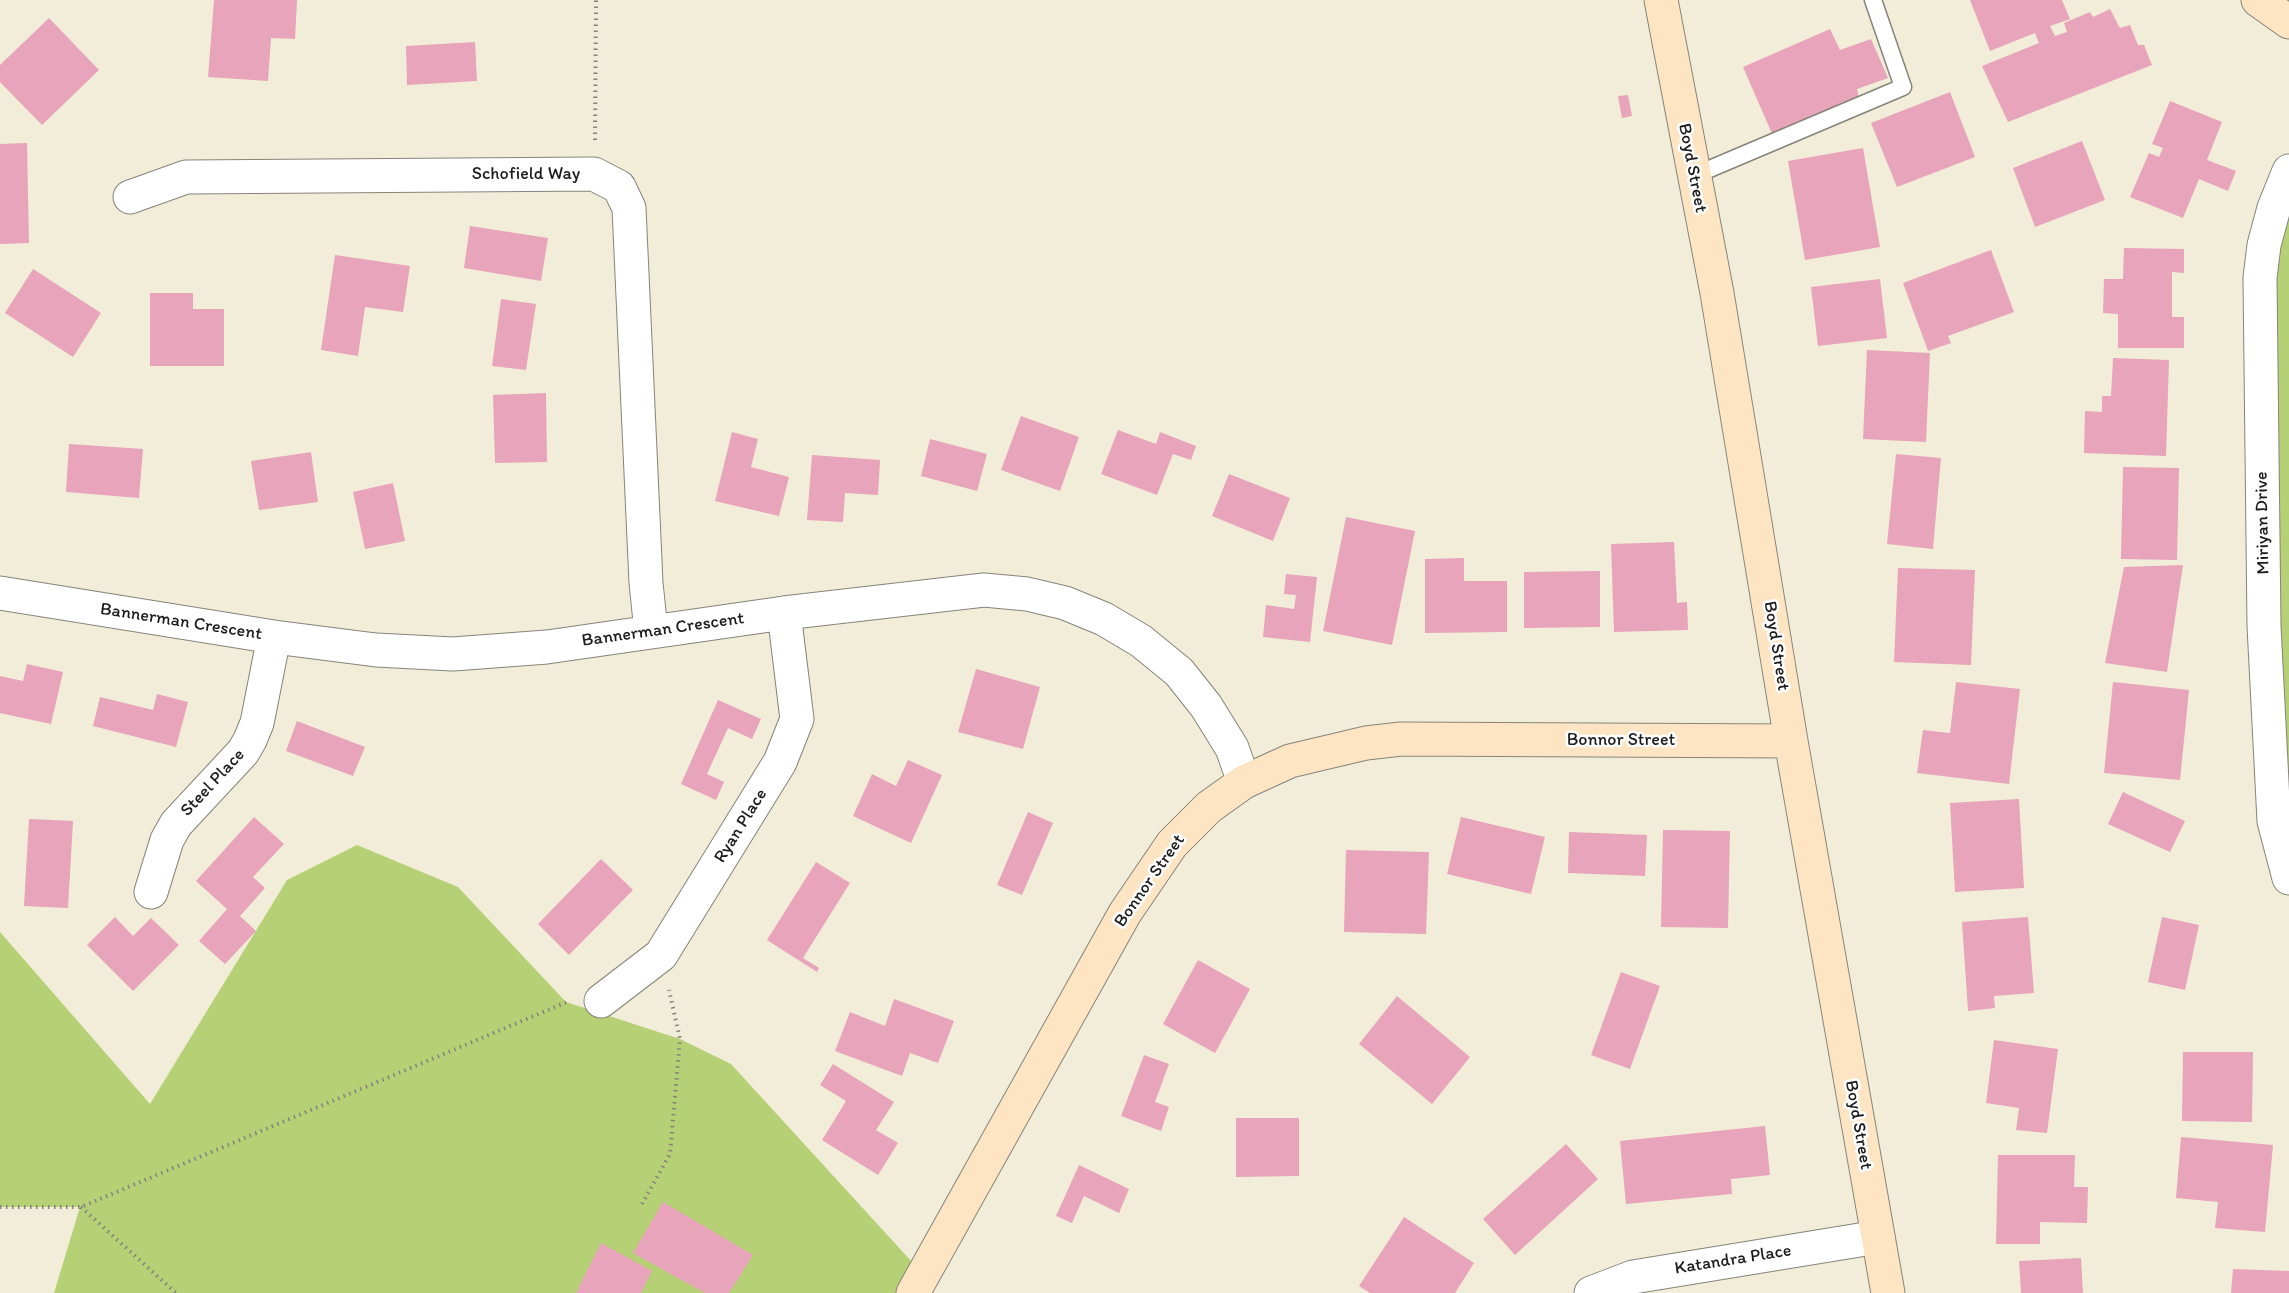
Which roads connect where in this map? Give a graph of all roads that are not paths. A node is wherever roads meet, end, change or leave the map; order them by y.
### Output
1 (1661, 0) edge
2 (1874, 0) edge
3 (2258, 0) edge
4 (2289, 22) edge
5 (2289, 171) edge
6 (1693, 176) junction
7 (130, 197) dead end
8 (0, 593) edge
9 (784, 613) junction
10 (651, 632) junction
11 (274, 637) junction
12 (1791, 741) junction
13 (1244, 782) junction
14 (2289, 878) edge
15 (151, 892) dead end
16 (601, 1001) road end
17 (1878, 1237) junction
18 (913, 1293) edge
19 (1591, 1293) edge
20 (1888, 1293) edge

1 - 6 main road, Boyd Street
2 - 6 lane
3 - 4 main road
5 - 14 street, Miriyan Drive
6 - 12 main road, Boyd Street
7 - 10 street, Schofield Way
8 - 11 street, Bannerman Crescent
9 - 10 street, Bannerman Crescent
9 - 13 street, Bannerman Crescent
9 - 16 street, Ryan Place
10 - 11 street, Bannerman Crescent
11 - 15 street, Steel Place
12 - 13 main road, Bonnor Street
12 - 17 main road, Boyd Street
13 - 18 main road, Bonnor Street
17 - 19 street, Katandra Place
17 - 20 main road, Boyd Street

